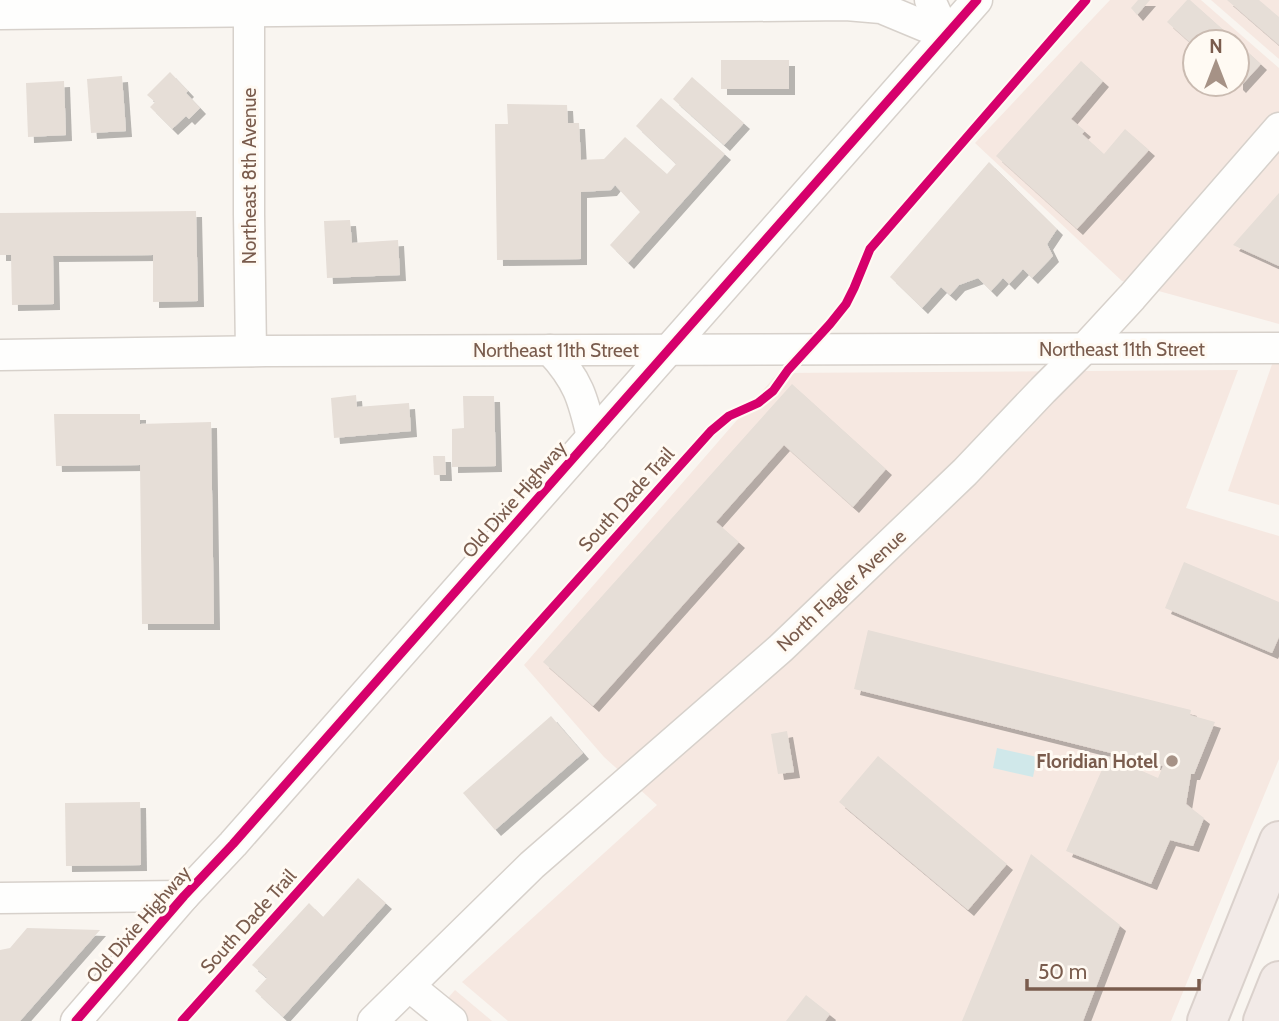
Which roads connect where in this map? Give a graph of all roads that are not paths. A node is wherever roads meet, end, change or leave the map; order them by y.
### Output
1 (930, 0) edge
2 (977, 0) edge
3 (249, 6) edge
4 (0, 14) edge
5 (946, 35) junction
6 (1279, 128) edge
7 (1085, 348) junction
8 (1279, 348) edge
9 (550, 350) junction
10 (668, 350) junction
11 (251, 352) junction
12 (0, 355) edge
13 (592, 437) junction
14 (1279, 841) edge
15 (184, 896) junction
16 (0, 898) edge
17 (1279, 981) edge
18 (409, 986) junction
19 (76, 1021) edge
20 (373, 1021) edge
21 (452, 1021) edge
22 (1208, 1021) edge
23 (1263, 1021) edge

1 - 5 street
2 - 5 street, Old Dixie Highway
3 - 4 street
3 - 5 street
3 - 11 street, Northeast 8th Avenue
5 - 10 street, Old Dixie Highway
6 - 7 street, North Flagler Avenue
7 - 8 street, Northeast 11th Street
7 - 10 street, Northeast 11th Street
7 - 18 street, North Flagler Avenue
9 - 10 street, Northeast 11th Street
9 - 11 street, Northeast 11th Street
9 - 13 street
10 - 13 street, Old Dixie Highway
11 - 12 street, Northeast 11th Street
13 - 15 street, Old Dixie Highway
14 - 22 highway
15 - 16 street
15 - 19 street, Old Dixie Highway
17 - 23 highway
18 - 20 street, North Flagler Avenue
18 - 21 street

